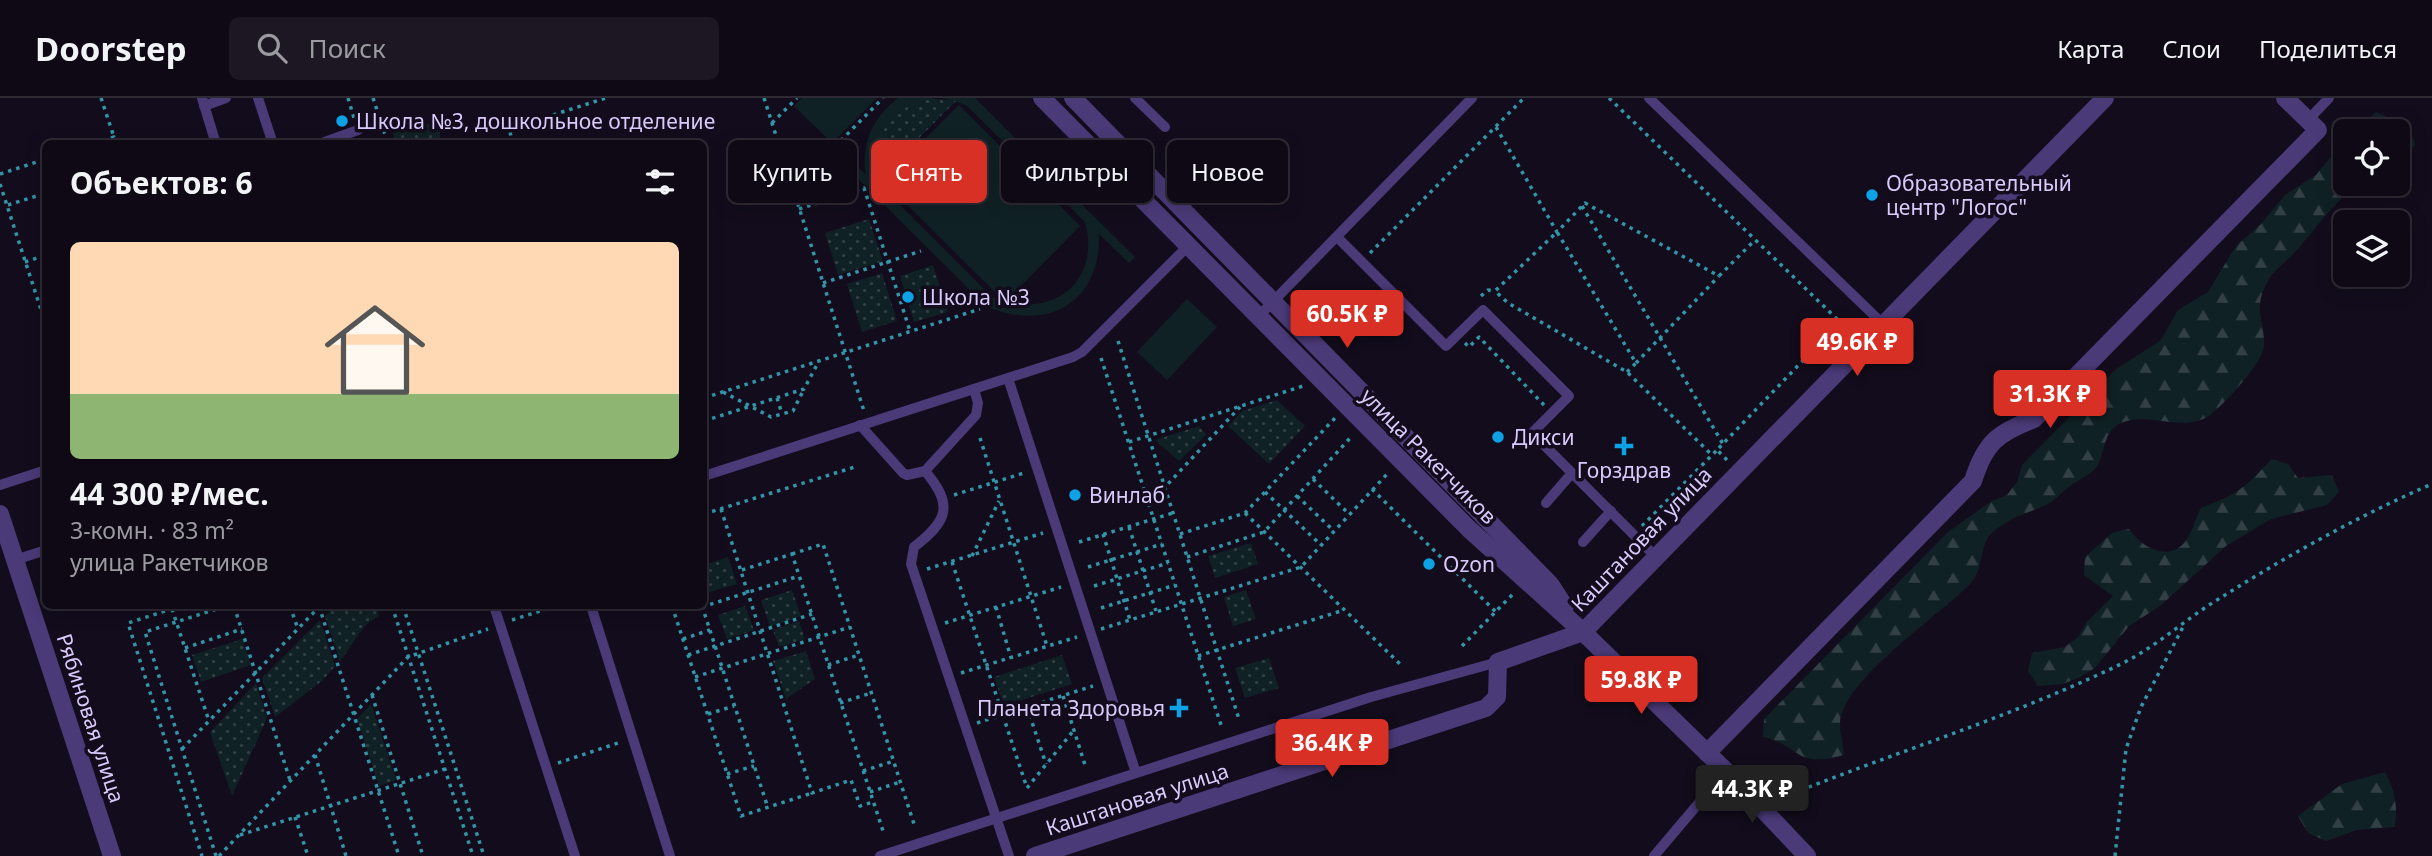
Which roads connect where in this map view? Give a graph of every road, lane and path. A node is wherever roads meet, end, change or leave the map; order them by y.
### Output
1 (101, 98) edge
2 (226, 98) edge
3 (258, 98) edge
4 (348, 98) edge
5 (373, 98) edge
6 (606, 98) edge
7 (764, 98) edge
8 (797, 98) edge
9 (883, 98) edge
10 (1042, 98) edge
11 (1073, 98) edge
12 (1135, 98) edge
13 (1472, 98) edge
14 (1524, 98) edge
15 (1609, 98) edge
16 (1649, 98) edge
17 (2105, 98) edge
18 (2286, 98) edge
19 (2329, 98) edge
20 (203, 102) edge
21 (2308, 120) junction
22 (772, 123) junction
23 (1165, 127) dead end
24 (1496, 127) junction
25 (358, 130) joint
26 (114, 137) junction
27 (106, 140) edge
28 (115, 140) edge
29 (215, 140) edge
30 (272, 140) edge
31 (330, 140) edge
32 (387, 140) edge
33 (511, 140) edge
34 (777, 140) edge
35 (841, 140) edge
36 (42, 160) edge
37 (0, 174) edge
38 (0, 184) edge
39 (42, 194) edge
40 (797, 203) edge
41 (7, 205) junction
42 (1582, 206) junction
43 (799, 209) junction
44 (1557, 232) junction
45 (1337, 237) junction
46 (1755, 239) junction
47 (1187, 247) junction
48 (921, 251) dead end
49 (42, 257) edge
50 (1362, 261) junction
51 (25, 262) junction
52 (888, 262) junction
53 (1719, 276) junction
54 (823, 283) junction
55 (1273, 302) junction
56 (980, 309) dead end
57 (42, 313) edge
58 (1258, 317) junction
59 (1883, 324) junction
60 (910, 332) junction
61 (1660, 338) junction
62 (1118, 341) dead end
63 (845, 353) junction
64 (1101, 358) dead end
65 (819, 361) junction
66 (1636, 363) junction
67 (1627, 372) junction
68 (1008, 378) junction
69 (1308, 385) dead end
70 (974, 388) junction
71 (804, 389) junction
72 (723, 392) junction
73 (707, 397) edge
74 (777, 398) junction
75 (862, 405) dead end
76 (750, 406) junction
77 (1241, 406) junction
78 (782, 414) junction
79 (1338, 415) dead end
80 (707, 420) edge
81 (860, 425) junction
82 (1355, 433) dead end
83 (1148, 436) junction
84 (979, 438) dead end
85 (1129, 442) junction
86 (1723, 443) junction
87 (1712, 455) dead end
88 (858, 466) dead end
89 (1037, 468) junction
90 (1391, 469) dead end
91 (42, 471) edge
92 (925, 471) junction
93 (1738, 471) junction
94 (1572, 473) junction
95 (707, 475) edge
96 (1313, 479) junction
97 (994, 482) junction
98 (2432, 484) edge
99 (0, 485) edge
100 (1165, 487) junction
101 (1373, 489) junction
102 (1265, 492) junction
103 (1145, 493) junction
104 (1297, 496) junction
105 (942, 499) junction
106 (999, 500) junction
107 (1546, 503) dead end
108 (721, 509) junction
109 (1284, 510) junction
110 (1611, 511) junction
111 (707, 513) edge
112 (1173, 513) junction
113 (1245, 513) junction
114 (0, 514) edge
115 (1350, 514) junction
116 (1154, 519) junction
117 (1129, 527) junction
118 (1056, 529) junction
119 (1334, 531) junction
120 (1264, 532) junction
121 (1103, 534) junction
122 (1180, 534) junction
123 (1013, 542) junction
124 (1079, 542) dead end
125 (1583, 542) dead end
126 (1162, 544) junction
127 (1321, 545) junction
128 (42, 551) edge
129 (1137, 551) junction
130 (792, 554) junction
131 (972, 555) junction
132 (1187, 557) junction
133 (1656, 557) junction
134 (1111, 559) junction
135 (15, 560) junction
136 (952, 562) junction
137 (1168, 563) junction
138 (1088, 567) dead end
139 (1301, 567) junction
140 (741, 571) junction
141 (1143, 571) junction
142 (914, 573) junction
143 (799, 576) junction
144 (1117, 579) junction
145 (1074, 583) junction
146 (1175, 585) junction
147 (1094, 586) dead end
148 (748, 593) junction
149 (1150, 593) junction
150 (1513, 594) dead end
151 (1031, 597) junction
152 (1200, 598) junction
153 (1124, 601) junction
154 (1181, 604) junction
155 (707, 605) edge
156 (996, 607) junction
157 (1101, 608) dead end
158 (172, 609) joint
159 (217, 609) edge
160 (235, 609) edge
161 (291, 609) edge
162 (317, 609) edge
163 (321, 609) edge
164 (393, 609) edge
165 (404, 609) edge
166 (495, 609) edge
167 (592, 609) edge
168 (673, 609) edge
169 (703, 609) edge
170 (1344, 610) junction
171 (1156, 612) junction
172 (1496, 612) junction
173 (811, 614) junction
174 (970, 616) junction
175 (1130, 620) junction
176 (176, 622) junction
177 (2184, 625) junction
178 (850, 627) junction
179 (932, 627) junction
180 (242, 629) junction
181 (298, 629) junction
182 (710, 630) junction
183 (761, 631) junction
184 (1583, 632) junction
185 (1090, 633) junction
186 (468, 636) dead end
187 (819, 637) junction
188 (683, 639) junction
189 (715, 646) junction
190 (1047, 646) junction
191 (1462, 646) dead end
192 (185, 648) junction
193 (1217, 650) junction
194 (418, 653) junction
195 (768, 653) junction
196 (688, 655) junction
197 (859, 655) junction
198 (1198, 656) junction
199 (408, 657) junction
200 (1012, 657) junction
201 (1498, 662) junction
202 (828, 665) junction
203 (987, 665) junction
204 (1402, 666) dead end
205 (722, 668) junction
206 (256, 672) junction
207 (695, 677) junction
208 (949, 677) junction
209 (1106, 682) junction
210 (872, 693) junction
211 (372, 695) junction
212 (1063, 696) junction
213 (840, 703) junction
214 (734, 706) junction
215 (1027, 707) junction
216 (354, 714) junction
217 (708, 714) junction
218 (1003, 715) junction
219 (1240, 719) dead end
220 (209, 721) junction
221 (1220, 725) dead end
222 (965, 726) junction
223 (1074, 730) junction
224 (633, 738) junction
225 (182, 749) junction
226 (1707, 753) junction
227 (315, 755) junction
228 (894, 761) junction
229 (1046, 764) junction
230 (754, 766) junction
231 (546, 767) junction
232 (1086, 768) dead end
233 (444, 769) junction
234 (863, 771) junction
235 (1726, 771) junction
236 (727, 774) junction
237 (1136, 774) junction
238 (290, 781) junction
239 (901, 782) junction
240 (1751, 782) dead end
241 (400, 783) junction
242 (378, 790) junction
243 (870, 792) junction
244 (812, 793) junction
245 (873, 802) junction
246 (331, 806) junction
247 (768, 808) junction
248 (295, 817) junction
249 (996, 818) junction
250 (915, 824) dead end
251 (884, 834) dead end
252 (238, 835) junction
253 (112, 856) edge
254 (202, 856) edge
255 (218, 856) edge
256 (307, 856) edge
257 (346, 856) edge
258 (399, 856) edge
259 (423, 856) edge
260 (473, 856) edge
261 (484, 856) edge
262 (575, 856) edge
263 (670, 856) edge
264 (880, 856) edge
265 (1009, 856) edge
266 (1035, 856) edge
267 (1654, 856) edge
268 (1807, 856) edge
269 (2115, 856) edge

1 - 26 path
2 - 20 lane
3 - 30 lane
4 - 25 path
5 - 32 path
6 - 33 path
7 - 22 path
8 - 22 path
9 - 35 path
10 - 47 street, улица Ракетчиков
11 - 55 street, улица Ракетчиков
12 - 23 lane
13 - 45 lane
14 - 24 path
15 - 46 path
16 - 59 lane
17 - 59 street, Каштановая улица
18 - 21 street
19 - 21 lane
20 - 29 lane
21 - 226 street
22 - 34 path
24 - 44 path
24 - 50 path
25 - 31 lane
26 - 27 path
26 - 28 path
36 - 37 path
38 - 41 path
39 - 41 path
40 - 43 path
41 - 51 path
42 - 44 path
42 - 53 path
42 - 61 path
43 - 52 path
43 - 54 path
44 - 66 path
44 - 67 path
45 - 50 lane
45 - 55 lane
46 - 53 path
46 - 86 path
47 - 58 street, улица Ракетчиков
47 - 68 lane
48 - 52 path
49 - 51 path
50 - 94 lane
51 - 57 path
52 - 54 path
52 - 60 path
53 - 61 path
54 - 63 path
55 - 58 lane
55 - 184 street, улица Ракетчиков
56 - 60 path
58 - 184 street, улица Ракетчиков
59 - 93 street, Каштановая улица
60 - 63 path
61 - 66 path
61 - 86 path
62 - 83 path
63 - 65 path
63 - 75 path
64 - 85 path
65 - 71 path
65 - 72 path
66 - 67 path
67 - 87 path
68 - 70 lane
68 - 89 lane
69 - 77 path
70 - 81 lane
70 - 92 lane
71 - 74 path
71 - 78 path
72 - 73 path
72 - 76 path
74 - 76 path
74 - 78 path
76 - 78 path
76 - 80 path
77 - 83 path
77 - 100 path
79 - 102 path
81 - 92 lane
81 - 95 lane
82 - 96 path
83 - 85 path
83 - 100 path
84 - 97 path
85 - 103 path
86 - 93 path
88 - 108 path
89 - 97 path
89 - 118 lane
90 - 101 path
91 - 99 lane
92 - 105 lane
93 - 133 street, Каштановая улица
94 - 107 lane
94 - 110 lane
96 - 104 path
96 - 115 path
97 - 105 path
97 - 106 path
98 - 177 path
100 - 103 path
100 - 112 path
101 - 115 path
101 - 172 path
102 - 109 path
102 - 113 path
103 - 116 path
104 - 109 path
104 - 119 path
105 - 142 lane
106 - 123 path
106 - 131 path
108 - 111 path
108 - 140 path
109 - 120 path
109 - 127 path
110 - 125 lane
110 - 133 lane
112 - 116 path
112 - 122 path
113 - 120 path
113 - 122 path
114 - 135 street, Рябиновая улица
115 - 119 path
116 - 117 path
116 - 126 path
117 - 121 path
117 - 129 path
118 - 123 path
118 - 145 lane
119 - 127 path
120 - 132 path
120 - 139 path
121 - 124 path
121 - 134 path
122 - 132 path
123 - 131 path
123 - 151 path
126 - 129 path
126 - 137 path
127 - 139 path
128 - 135 lane
129 - 134 path
129 - 141 path
130 - 140 path
130 - 143 path
130 - 178 path
131 - 136 path
132 - 152 path
133 - 184 street, Каштановая улица
134 - 138 path
134 - 144 path
135 - 253 street, Рябиновая улица
136 - 142 path
136 - 174 path
137 - 141 path
137 - 146 path
139 - 152 path
139 - 170 path
140 - 148 path
141 - 144 path
141 - 149 path
142 - 179 lane
143 - 148 path
143 - 173 path
144 - 147 path
144 - 153 path
145 - 151 path
145 - 185 lane
146 - 149 path
146 - 154 path
148 - 155 path
148 - 183 path
149 - 153 path
149 - 171 path
150 - 172 path
151 - 156 path
151 - 190 path
152 - 154 path
152 - 193 path
153 - 157 path
153 - 175 path
154 - 171 path
154 - 198 path
156 - 174 path
156 - 200 path
158 - 176 path
158 - 254 path
159 - 176 path
160 - 180 path
161 - 181 path
162 - 181 path
163 - 216 path
164 - 199 path
165 - 194 path
166 - 231 lane
167 - 224 lane
168 - 188 path
169 - 182 path
170 - 193 path
170 - 204 path
171 - 175 path
172 - 191 path
173 - 183 path
173 - 187 path
174 - 179 path
174 - 203 path
175 - 185 path
176 - 192 path
176 - 225 path
177 - 240 path
177 - 269 path
178 - 187 path
178 - 197 path
179 - 208 lane
180 - 192 path
180 - 206 path
181 - 206 path
182 - 188 path
182 - 189 path
183 - 189 path
183 - 195 path
184 - 201 street, Каштановая улица
184 - 226 street, улица Ракетчиков
185 - 190 path
185 - 209 lane
186 - 194 path
187 - 195 path
187 - 202 path
188 - 196 path
189 - 196 path
189 - 205 path
190 - 200 path
192 - 220 path
193 - 198 path
193 - 219 path
194 - 199 path
194 - 261 path
195 - 205 path
195 - 244 path
196 - 207 path
197 - 202 path
197 - 210 path
198 - 221 path
199 - 211 path
199 - 233 path
200 - 203 path
201 - 237 lane
201 - 266 street, Каштановая улица
202 - 213 path
203 - 208 path
203 - 218 path
205 - 207 path
205 - 214 path
206 - 220 path
206 - 238 path
207 - 217 path
208 - 222 lane
209 - 212 path
209 - 237 lane
210 - 213 path
210 - 228 path
211 - 216 path
211 - 241 path
212 - 215 path
212 - 223 path
213 - 234 path
214 - 217 path
214 - 230 path
215 - 218 path
215 - 229 path
216 - 227 path
216 - 242 path
217 - 236 path
218 - 222 path
218 - 229 path
220 - 225 path
222 - 249 lane
223 - 229 path
223 - 232 path
224 - 231 path
224 - 263 lane
225 - 255 path
226 - 235 street, улица Ракетчиков
227 - 238 path
227 - 246 path
228 - 234 path
228 - 239 path
230 - 236 path
230 - 247 path
231 - 262 lane
233 - 241 path
233 - 260 path
234 - 243 path
235 - 267 lane
235 - 268 street, улица Ракетчиков
236 - 247 path
237 - 249 lane
238 - 252 path
239 - 243 path
239 - 250 path
241 - 242 path
241 - 259 path
242 - 246 path
242 - 258 path
243 - 245 path
244 - 245 path
244 - 247 path
245 - 251 path
246 - 248 path
246 - 257 path
248 - 252 path
248 - 256 path
249 - 264 lane
249 - 265 lane
252 - 255 path

